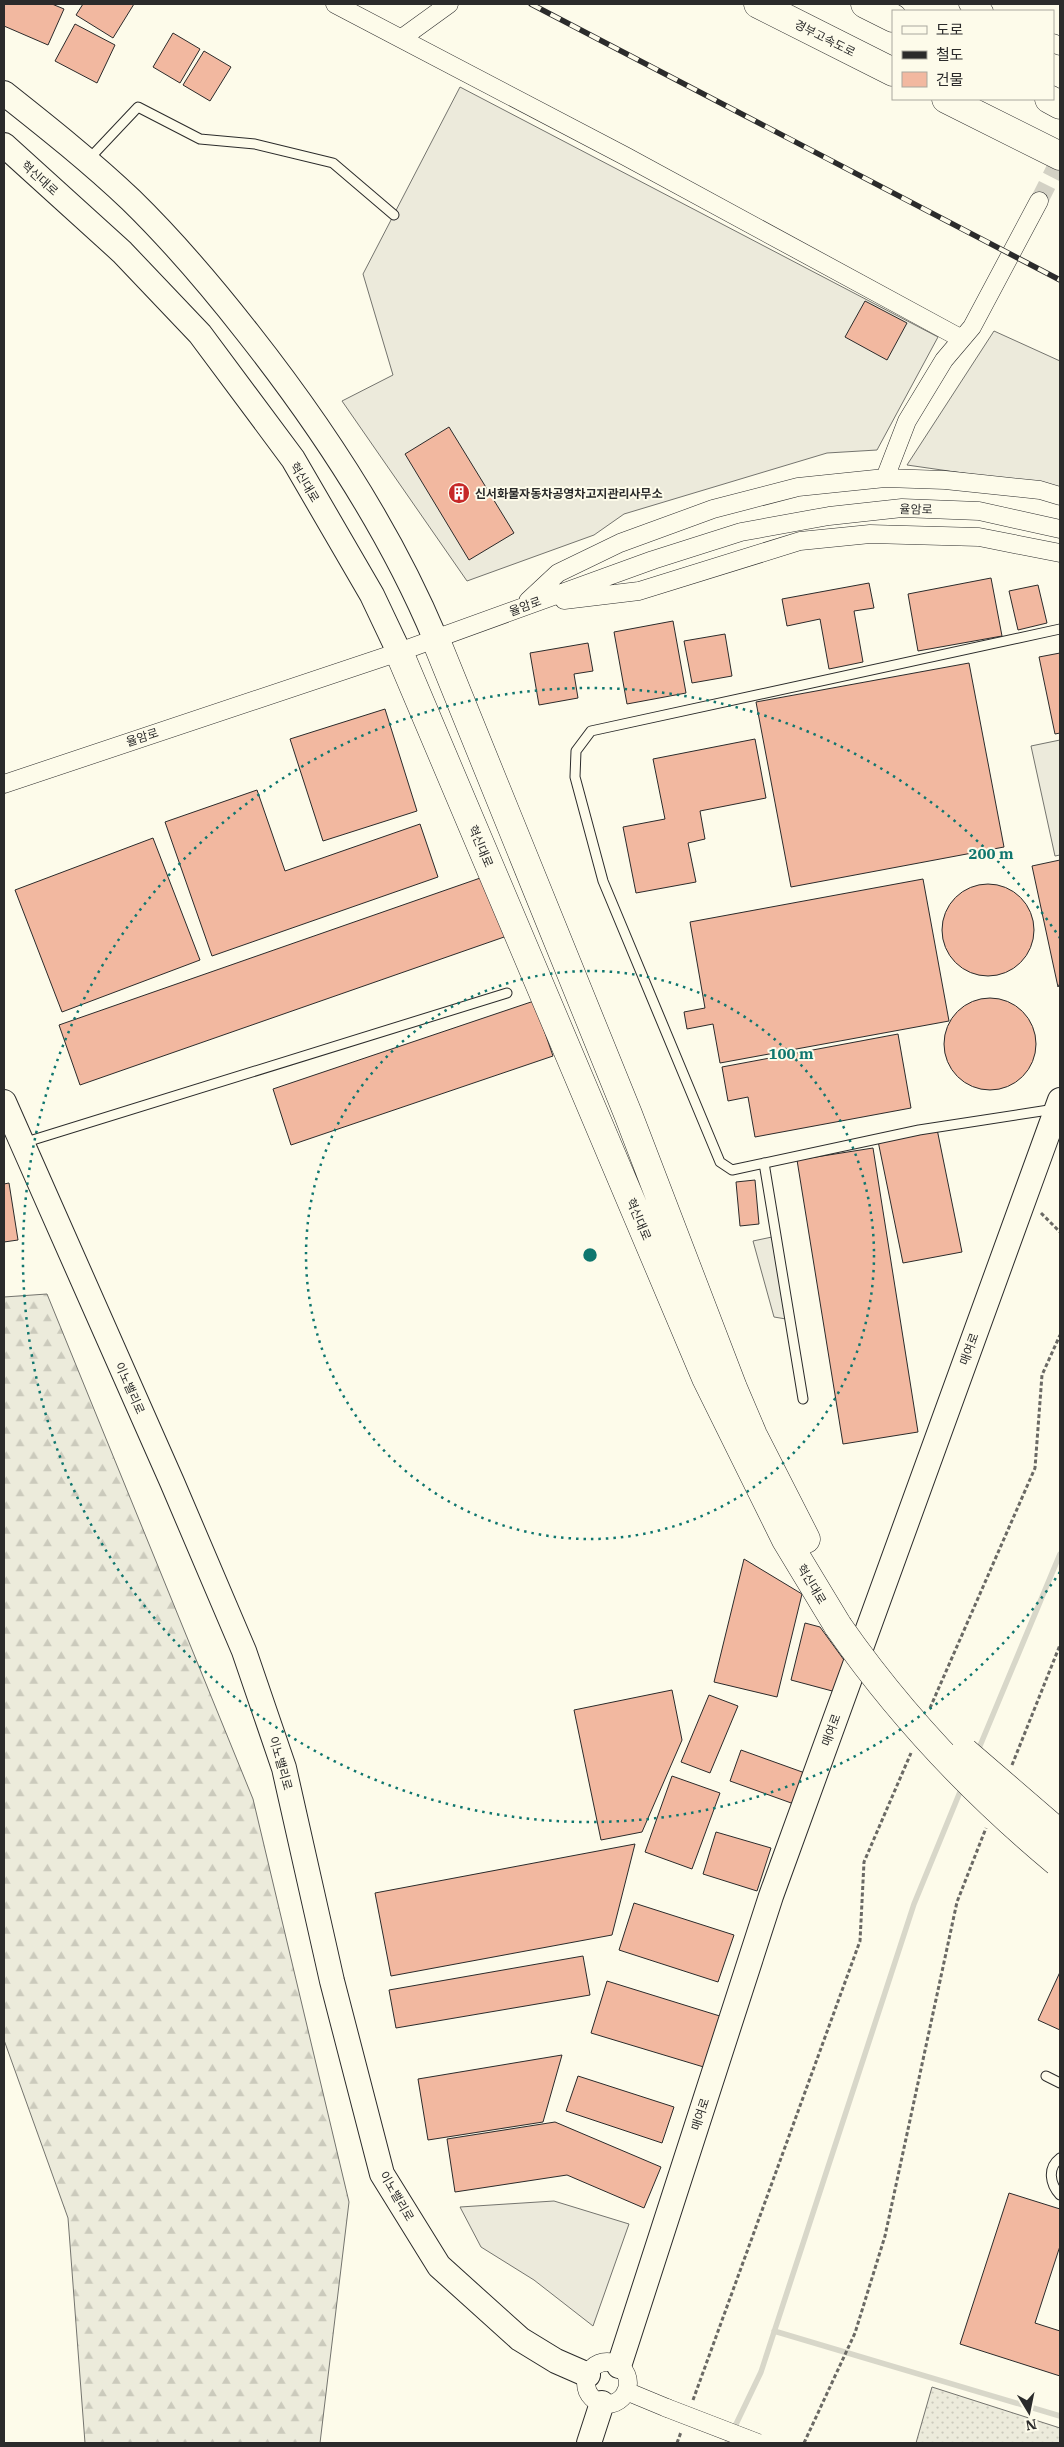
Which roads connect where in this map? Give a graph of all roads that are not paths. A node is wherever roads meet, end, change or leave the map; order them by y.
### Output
1 (335, 4) edge
2 (449, 4) edge
3 (758, 4) edge
4 (865, 4) edge
5 (968, 4) edge
6 (982, 10) edge
7 (892, 18) edge
8 (402, 38) junction
9 (892, 71) edge
10 (4, 93) edge
11 (948, 100) edge
12 (4, 145) edge
13 (1060, 156) edge
14 (87, 161) junction
15 (1039, 201) tunnel mouth
16 (394, 214) dead end
17 (962, 339) junction
18 (886, 478) junction
19 (1060, 496) edge
20 (1060, 529) edge
21 (1060, 553) edge
22 (522, 607) junction
23 (1060, 630) edge
24 (435, 638) junction
25 (399, 652) junction
26 (4, 784) edge
27 (507, 993) dead end
28 (4, 1102) edge
29 (1059, 1104) edge
30 (22, 1143) junction
31 (764, 1163) junction
32 (803, 1399) dead end
33 (844, 1619) junction
34 (1060, 1834) edge
35 (1059, 1863) edge
36 (1046, 2076) dead end
37 (1060, 2083) edge
38 (1060, 2158) edge
39 (1060, 2195) edge
40 (619, 2366) junction
41 (588, 2375) junction
42 (626, 2391) junction
43 (602, 2403) junction
44 (589, 2443) edge
45 (758, 2443) edge

1 - 8 street
2 - 8 street
3 - 9 highway, 경부고속도로
4 - 7 highway
5 - 6 street
8 - 17 street
10 - 14 main road
11 - 13 highway
12 - 25 main road, 혁신대로
14 - 16 lane
14 - 24 main road
15 - 17 street
17 - 18 street
18 - 19 street
18 - 22 street
20 - 22 street, 율암로
21 - 22 street
22 - 24 street, 율암로
23 - 31 lane
24 - 25 street, 율암로
24 - 33 highway
25 - 26 street, 율암로
25 - 33 highway, 혁신대로
27 - 30 lane
28 - 30 main road, 이노밸리로
29 - 31 lane
29 - 40 main road, 매여로
30 - 41 main road, 이노밸리로
31 - 32 lane
33 - 34 highway, bridge
33 - 35 highway, bridge
36 - 37 lane
38 - 39 lane
40 - 41 street
40 - 42 street
41 - 43 street
42 - 43 street
42 - 45 street, bridge
43 - 44 main road

